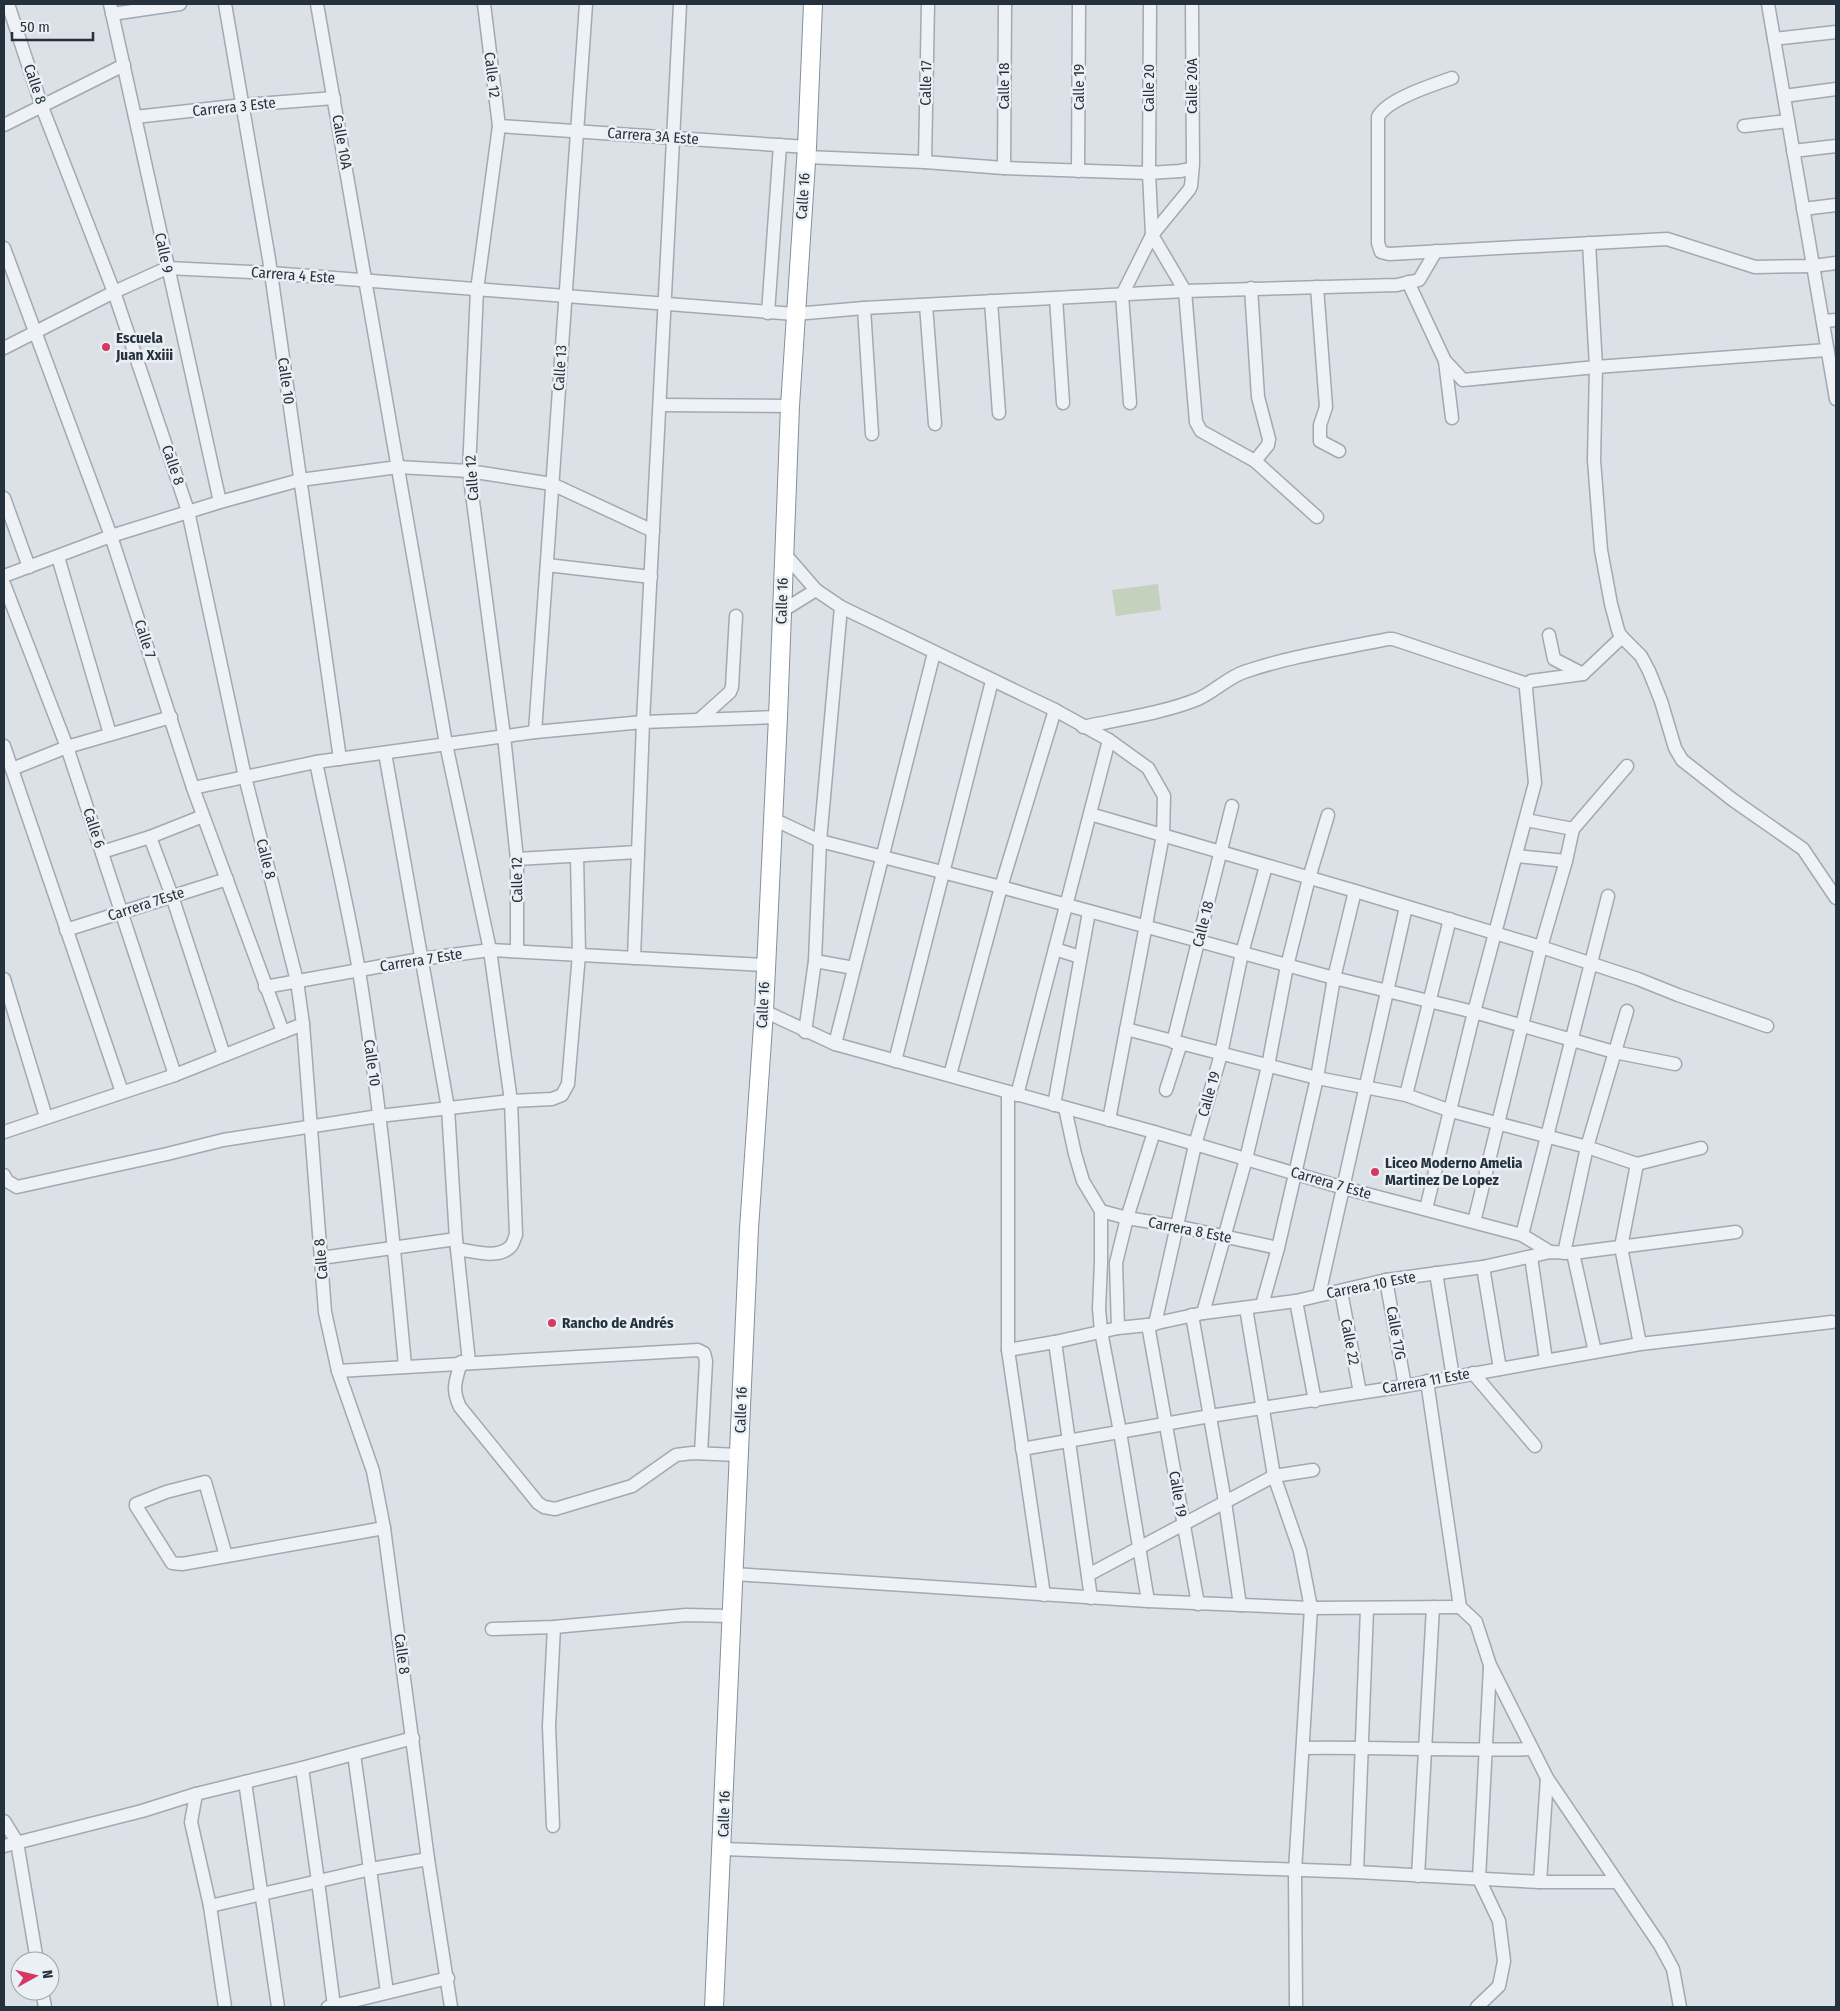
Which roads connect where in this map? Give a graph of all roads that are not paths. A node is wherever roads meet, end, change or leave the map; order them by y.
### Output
1 (8, 4) edge
2 (180, 4) edge
3 (225, 4) edge
4 (317, 4) edge
5 (484, 4) edge
6 (586, 4) edge
7 (680, 4) edge
8 (813, 4) edge
9 (928, 4) edge
10 (1005, 4) edge
11 (1079, 4) edge
12 (1150, 4) edge
13 (1192, 4) edge
14 (1768, 4) edge
15 (111, 9) edge
16 (1836, 32) edge
17 (1774, 39) junction
18 (124, 65) junction
19 (1452, 78) dead end
20 (1836, 89) edge
21 (1784, 96) junction
22 (334, 98) junction
23 (243, 105) junction
24 (42, 107) junction
25 (135, 117) junction
26 (1788, 120) junction
27 (4, 126) edge
28 (499, 126) junction
29 (1744, 126) dead end
30 (577, 131) junction
31 (674, 138) junction
32 (780, 145) junction
33 (1836, 146) edge
34 (1793, 150) junction
35 (806, 152) junction
36 (925, 162) junction
37 (1004, 168) junction
38 (1191, 169) junction
39 (1078, 171) junction
40 (1149, 173) junction
41 (1836, 205) edge
42 (1803, 209) junction
43 (1152, 236) junction
44 (1588, 243) junction
45 (4, 248) edge
46 (1436, 251) junction
47 (1836, 263) edge
48 (1813, 266) junction
49 (167, 268) junction
50 (271, 273) junction
51 (366, 281) junction
52 (1408, 282) junction
53 (1317, 287) junction
54 (1251, 288) junction
55 (477, 290) junction
56 (1185, 291) junction
57 (114, 292) junction
58 (1122, 295) junction
59 (565, 297) junction
60 (1056, 298) junction
61 (991, 301) junction
62 (665, 305) junction
63 (926, 305) junction
64 (864, 308) junction
65 (768, 313) junction
66 (795, 314) junction
67 (1836, 320) edge
68 (1823, 321) junction
69 (36, 332) junction
70 (4, 348) edge
71 (1827, 350) junction
72 (1445, 361) junction
73 (1596, 367) junction
74 (1836, 399) edge
75 (1130, 402) dead end
76 (1064, 403) dead end
77 (660, 405) junction
78 (790, 406) junction
79 (999, 413) dead end
80 (1452, 418) dead end
81 (935, 424) dead end
82 (872, 434) dead end
83 (1339, 451) dead end
84 (1255, 461) junction
85 (398, 466) junction
86 (469, 471) junction
87 (300, 480) junction
88 (552, 484) junction
89 (4, 498) edge
90 (220, 502) junction
91 (188, 511) junction
92 (1317, 516) dead end
93 (653, 531) junction
94 (111, 536) junction
95 (783, 552) junction
96 (58, 557) junction
97 (547, 564) junction
98 (29, 567) junction
99 (4, 576) edge
100 (651, 576) junction
101 (4, 584) edge
102 (816, 590) junction
103 (840, 607) junction
104 (782, 611) junction
105 (736, 616) dead end
106 (1549, 635) dead end
107 (1622, 637) junction
108 (934, 653) junction
109 (1583, 674) junction
110 (992, 681) junction
111 (1527, 684) junction
112 (1055, 710) junction
113 (171, 717) junction
114 (778, 717) junction
115 (700, 719) junction
116 (643, 722) junction
117 (1083, 727) junction
118 (535, 732) junction
119 (110, 734) junction
120 (504, 736) junction
121 (1109, 740) junction
122 (446, 744) junction
123 (4, 746) edge
124 (67, 747) junction
125 (385, 753) junction
126 (340, 759) junction
127 (316, 762) junction
128 (1627, 766) dead end
129 (12, 769) junction
130 (245, 777) junction
131 (193, 788) junction
132 (1232, 806) dead end
133 (1090, 814) junction
134 (1328, 815) dead end
135 (203, 816) junction
136 (773, 819) junction
137 (1526, 820) junction
138 (1573, 829) junction
139 (1163, 835) junction
140 (150, 837) junction
141 (820, 841) junction
142 (102, 852) junction
143 (638, 852) junction
144 (1220, 852) junction
145 (577, 856) junction
146 (1517, 856) junction
147 (882, 857) junction
148 (517, 859) junction
149 (1566, 860) junction
150 (1266, 866) junction
151 (944, 874) junction
152 (1309, 878) junction
153 (227, 879) junction
154 (1001, 887) junction
155 (1355, 891) junction
156 (172, 896) junction
157 (1608, 896) dead end
158 (1836, 898) edge
159 (1066, 906) junction
160 (1406, 906) junction
161 (122, 912) junction
162 (1088, 912) junction
163 (1450, 919) junction
164 (1146, 927) junction
165 (66, 930) junction
166 (1496, 934) junction
167 (1198, 941) junction
168 (1542, 948) junction
169 (1055, 949) junction
170 (490, 950) junction
171 (517, 951) junction
172 (1242, 953) junction
173 (578, 954) junction
174 (1080, 957) junction
175 (634, 958) junction
176 (421, 959) junction
177 (815, 961) junction
178 (1590, 964) junction
179 (766, 965) junction
180 (1288, 966) junction
181 (854, 968) junction
182 (358, 970) junction
183 (1334, 978) junction
184 (4, 979) edge
185 (297, 981) junction
186 (265, 987) junction
187 (1387, 992) junction
188 (1429, 1001) junction
189 (764, 1011) junction
190 (1627, 1011) dead end
191 (1474, 1012) junction
192 (303, 1024) junction
193 (1522, 1025) junction
194 (1767, 1026) dead end
195 (1126, 1029) junction
196 (283, 1032) junction
197 (805, 1032) junction
198 (1571, 1039) junction
199 (1177, 1043) junction
200 (835, 1044) junction
201 (1614, 1052) junction
202 (1221, 1054) junction
203 (224, 1055) junction
204 (895, 1061) junction
205 (1675, 1064) dead end
206 (1268, 1066) junction
207 (175, 1075) junction
208 (950, 1075) junction
209 (1317, 1078) junction
210 (1364, 1088) junction
211 (1166, 1090) dead end
212 (122, 1092) junction
213 (1012, 1093) junction
214 (1406, 1095) junction
215 (511, 1101) junction
216 (1059, 1106) junction
217 (448, 1108) junction
218 (1451, 1111) junction
219 (379, 1116) junction
220 (46, 1117) junction
221 (1109, 1120) junction
222 (1498, 1125) junction
223 (310, 1126) junction
224 (4, 1132) edge
225 (1154, 1132) junction
226 (1546, 1138) junction
227 (1195, 1145) junction
228 (1587, 1147) junction
229 (1701, 1148) dead end
230 (1246, 1159) junction
231 (1637, 1164) junction
232 (1295, 1173) junction
233 (4, 1175) edge
234 (1344, 1188) junction
235 (1426, 1210) junction
236 (1101, 1211) junction
237 (1127, 1218) junction
238 (1474, 1222) junction
239 (1176, 1226) junction
240 (1736, 1232) dead end
241 (1522, 1235) junction
242 (1223, 1236) junction
243 (457, 1244) junction
244 (1621, 1247) junction
245 (394, 1248) junction
246 (1278, 1248) junction
247 (1550, 1252) junction
248 (1569, 1253) junction
249 (1531, 1257) junction
250 (321, 1258) junction
251 (1102, 1262) junction
252 (1116, 1263) junction
253 (1483, 1267) junction
254 (1436, 1273) junction
255 (1386, 1280) junction
256 (1341, 1291) junction
257 (1319, 1295) junction
258 (1296, 1301) junction
259 (1262, 1305) junction
260 (1246, 1308) junction
261 (1198, 1314) junction
262 (1832, 1322) dead end
263 (1152, 1324) junction
264 (1118, 1328) junction
265 (1101, 1331) junction
266 (1055, 1342) junction
267 (1640, 1344) junction
268 (1008, 1350) junction
269 (1595, 1352) junction
270 (1546, 1360) junction
271 (465, 1362) junction
272 (405, 1366) junction
273 (1500, 1368) junction
274 (338, 1371) junction
275 (1473, 1373) junction
276 (1454, 1377) junction
277 (1428, 1381) junction
278 (1405, 1386) junction
279 (1360, 1393) junction
280 (1315, 1401) junction
281 (1264, 1408) junction
282 (1210, 1416) junction
283 (1166, 1424) junction
284 (1120, 1432) junction
285 (1069, 1440) junction
286 (1535, 1446) dead end
287 (1022, 1449) junction
288 (705, 1453) junction
289 (739, 1455) junction
290 (1313, 1470) dead end
291 (1274, 1476) junction
292 (1225, 1502) junction
293 (1183, 1524) junction
294 (384, 1528) junction
295 (1139, 1548) junction
296 (226, 1556) junction
297 (734, 1574) junction
298 (1088, 1575) junction
299 (1044, 1595) junction
300 (1091, 1598) junction
301 (1148, 1601) junction
302 (1198, 1604) junction
303 (1240, 1605) junction
304 (1460, 1607) junction
305 (1311, 1608) junction
306 (1433, 1608) junction
307 (1367, 1609) junction
308 (723, 1616) junction
309 (554, 1627) junction
310 (492, 1629) dead end
311 (1490, 1665) junction
312 (413, 1738) junction
313 (1362, 1747) junction
314 (1303, 1748) junction
315 (1532, 1749) junction
316 (1424, 1750) junction
317 (1486, 1750) junction
318 (354, 1754) junction
319 (302, 1768) junction
320 (1547, 1778) junction
321 (245, 1782) junction
322 (196, 1794) junction
323 (4, 1822) edge
324 (553, 1826) dead end
325 (11, 1836) edge
326 (4, 1846) edge
327 (723, 1849) junction
328 (428, 1858) junction
329 (371, 1869) junction
330 (1295, 1871) junction
331 (1358, 1872) junction
332 (1418, 1876) junction
333 (1479, 1879) junction
334 (318, 1881) junction
335 (1540, 1882) junction
336 (1616, 1882) junction
337 (262, 1894) junction
338 (210, 1906) junction
339 (35, 1951) edge
340 (448, 1978) junction
341 (387, 1992) junction
342 (225, 2007) edge
343 (278, 2007) edge
344 (331, 2007) edge
345 (451, 2007) edge
346 (714, 2007) edge
347 (1296, 2007) edge
348 (1477, 2007) edge
349 (1680, 2007) edge

1 - 24 street, Calle 8
2 - 15 street
3 - 23 street, Calle 10
4 - 22 street, Calle 10A
5 - 28 street, Calle 12
6 - 30 street, Calle 13
7 - 31 street
8 - 35 highway, Calle 16
9 - 36 street, Calle 17
10 - 37 street, Calle 18
11 - 39 street, Calle 19
12 - 40 street, Calle 20
13 - 38 street, Calle 20A
14 - 17 street
15 - 18 street, Calle 9
16 - 17 street
17 - 21 street
18 - 24 street
18 - 25 street, Calle 9
19 - 46 street
20 - 21 street
21 - 26 street
22 - 23 street, Carrera 3 Este
22 - 51 street, Calle 10A
23 - 25 street, Carrera 3 Este
23 - 50 street, Calle 10
24 - 27 street
24 - 57 street, Calle 8
25 - 49 street, Calle 9
26 - 29 street
26 - 34 street
28 - 30 street, Carrera 3A Este
28 - 55 street, Calle 12
30 - 31 street, Carrera 3A Este
30 - 59 street, Calle 13
31 - 32 street, Carrera 3A Este
31 - 62 street
32 - 35 street, Carrera 3A Este
32 - 65 street
33 - 34 street
34 - 42 street
35 - 36 street, Carrera 3A Este
35 - 66 highway, Calle 16
36 - 37 street, Carrera 3A Este
37 - 39 street, Carrera 3A Este
38 - 40 street, Carrera 3A Este
38 - 43 street, Calle 20A
39 - 40 street, Carrera 3A Este
40 - 43 street, Calle 20
41 - 42 street
42 - 48 street
43 - 56 street
43 - 58 street, Calle 20A
44 - 46 street
44 - 48 street
44 - 73 street
45 - 69 street, Calle 7
46 - 52 street
47 - 48 street
48 - 68 street
49 - 50 street, Carrera 4 Este
49 - 57 street, Carrera 4 Este
49 - 90 street, Calle 9
50 - 51 street, Carrera 4 Este
50 - 87 street, Calle 10
51 - 55 street, Carrera 4 Este
51 - 85 street, Calle 10A
52 - 53 street, Carrera 4 Este
52 - 72 street
53 - 54 street, Carrera 4 Este
53 - 83 street
54 - 56 street, Carrera 4 Este
54 - 84 street
55 - 59 street, Carrera 4 Este
55 - 86 street, Calle 12
56 - 58 street, Carrera 4 Este
56 - 84 street
57 - 69 street, Carrera 4 Este
57 - 91 street, Calle 8
58 - 60 street, Carrera 4 Este
58 - 75 street
59 - 62 street, Carrera 4 Este
59 - 88 street, Calle 13
60 - 61 street, Carrera 4 Este
60 - 76 street
61 - 63 street, Carrera 4 Este
61 - 79 street
62 - 65 street, Carrera 4 Este
62 - 77 street
63 - 64 street, Carrera 4 Este
63 - 81 street
64 - 66 street, Carrera 4 Este
64 - 82 street
65 - 66 street, Carrera 4 Este
66 - 78 highway, Calle 16
67 - 68 street
68 - 71 street
69 - 70 street, Carrera 4 Este
69 - 94 street, Calle 7
71 - 73 street
71 - 74 street
72 - 73 street
72 - 80 street
73 - 107 street
77 - 78 street
77 - 93 street
78 - 95 highway, Calle 16
84 - 92 street
85 - 86 street
85 - 87 street
85 - 122 street, Calle 10A
86 - 88 street
86 - 120 street, Calle 12
87 - 90 street
87 - 126 street, Calle 10
88 - 93 street
88 - 97 street, Calle 13
89 - 98 street
90 - 91 street
91 - 94 street
91 - 130 street, Calle 8
93 - 100 street
94 - 96 street
94 - 113 street, Calle 7
95 - 102 street
95 - 104 highway, Calle 16
96 - 98 street
96 - 119 street
97 - 100 street
97 - 118 street, Calle 13
98 - 99 street
100 - 116 street
101 - 124 street, Calle 6
102 - 103 street
102 - 104 street
103 - 108 street
103 - 141 street
104 - 114 highway, Calle 16
105 - 115 street
106 - 109 street
107 - 109 street
107 - 158 street
108 - 110 street
108 - 147 street
109 - 111 street
110 - 112 street
110 - 151 street
111 - 117 street
111 - 137 street
112 - 117 street
112 - 154 street
113 - 119 street
113 - 131 street, Calle 7
114 - 115 street
114 - 136 highway, Calle 16
115 - 116 street
116 - 118 street
116 - 143 street
117 - 121 street
118 - 120 street
119 - 124 street
120 - 122 street
120 - 148 street, Calle 12
121 - 133 street
121 - 139 street
122 - 125 street
122 - 170 street, Calle 10A
123 - 129 street
124 - 129 street
124 - 142 street, Calle 6
125 - 126 street
125 - 176 street
126 - 127 street
127 - 130 street
127 - 182 street, Calle 10
128 - 138 street
129 - 165 street
130 - 131 street
130 - 185 street, Calle 8
131 - 135 street, Calle 7
132 - 144 street, Calle 18
133 - 139 street
133 - 159 street
134 - 152 street
135 - 140 street
135 - 153 street, Calle 7
136 - 141 street
136 - 179 highway, Calle 16
137 - 138 street
137 - 146 street
138 - 149 street
139 - 144 street
139 - 164 street
140 - 142 street
140 - 156 street
141 - 147 street
141 - 177 street
142 - 161 street, Calle 6
143 - 145 street
143 - 175 street
144 - 150 street
144 - 167 street, Calle 18
145 - 148 street
145 - 173 street
146 - 149 street
146 - 166 street
147 - 151 street
147 - 181 street
148 - 171 street, Calle 12
149 - 168 street
150 - 152 street
150 - 172 street, Calle 19
151 - 154 street
151 - 204 street
152 - 155 street
152 - 180 street
153 - 156 street, Carrera 7Este
153 - 186 street, Calle 7
154 - 159 street
154 - 208 street
155 - 160 street
155 - 183 street
156 - 161 street, Carrera 7Este
156 - 203 street
157 - 178 street
159 - 162 street
159 - 169 street
160 - 163 street
160 - 187 street
161 - 165 street, Carrera 7Este
161 - 207 street, Calle 6
162 - 164 street
162 - 174 street
163 - 166 street
163 - 188 street
164 - 167 street
164 - 195 street
165 - 212 street
166 - 168 street
166 - 191 street
167 - 172 street
167 - 199 street, Calle 18
168 - 178 street
168 - 193 street
169 - 174 street
169 - 213 street
170 - 171 street, Carrera 7 Este
170 - 176 street, Carrera 7 Este
170 - 215 street, Calle 10A
171 - 173 street, Carrera 7 Este
172 - 180 street
172 - 202 street, Calle 19
173 - 175 street, Carrera 7 Este
173 - 215 street
174 - 216 street
175 - 179 street, Carrera 7 Este
176 - 182 street, Carrera 7 Este
176 - 217 street
177 - 181 street
177 - 197 street
178 - 194 street
178 - 198 street
179 - 189 highway, Calle 16
180 - 183 street
180 - 206 street
181 - 200 street
182 - 185 street, Carrera 7 Este
182 - 219 street, Calle 10
183 - 187 street
183 - 209 street
184 - 220 street
185 - 186 street, Carrera 7 Este
185 - 192 street, Calle 8
186 - 196 street, Calle 7
187 - 188 street
187 - 210 street
188 - 191 street
188 - 214 street
189 - 197 street, Carrera 7 Este
189 - 289 highway, Calle 16
190 - 201 street
191 - 193 street
191 - 218 street
192 - 196 street
192 - 223 street, Calle 8
193 - 198 street
193 - 222 street
195 - 199 street
195 - 221 street
196 - 203 street
197 - 200 street, Carrera 7 Este
198 - 201 street
198 - 226 street
199 - 202 street
199 - 211 street, Calle 18
200 - 204 street, Carrera 7 Este
201 - 205 street
201 - 228 street
202 - 206 street
202 - 227 street, Calle 19
203 - 207 street
204 - 208 street, Carrera 7 Este
206 - 209 street
206 - 230 street
207 - 212 street
208 - 213 street, Carrera 7 Este
209 - 210 street
209 - 232 street
210 - 214 street
210 - 234 street
212 - 220 street
213 - 216 street, Carrera 7 Este
213 - 268 street
214 - 218 street
215 - 217 street
215 - 243 street, Calle 10A
216 - 221 street, Carrera 7 Este
216 - 236 street
217 - 219 street
217 - 243 street
218 - 222 street
218 - 235 street
219 - 223 street
219 - 245 street, Calle 10
220 - 224 street
221 - 225 street, Carrera 7 Este
222 - 226 street
222 - 238 street
223 - 233 street
223 - 250 street, Calle 8
225 - 227 street, Carrera 7 Este
225 - 237 street
226 - 228 street
226 - 241 street
227 - 230 street, Carrera 7 Este
227 - 239 street, Calle 19
228 - 231 street
228 - 248 street
229 - 231 street
230 - 232 street, Carrera 7 Este
230 - 242 street
231 - 244 street
232 - 234 street, Carrera 7 Este
232 - 246 street
234 - 235 street, Carrera 7 Este
234 - 257 street
235 - 238 street, Carrera 7 Este
236 - 237 street, Carrera 8 Este
236 - 251 street
237 - 239 street, Carrera 8 Este
237 - 252 street
238 - 241 street, Carrera 7 Este
239 - 242 street, Carrera 8 Este
239 - 263 street, Calle 19
240 - 244 street, Carrera 10 Este
241 - 247 street, Carrera 7 Este
242 - 246 street, Carrera 8 Este
242 - 261 street
243 - 245 street
243 - 271 street
244 - 248 street, Carrera 10 Este
244 - 267 street
245 - 250 street
245 - 272 street, Calle 10
246 - 259 street
247 - 248 street, Carrera 10 Este
247 - 249 street, Carrera 10 Este
248 - 269 street
249 - 253 street, Carrera 10 Este
249 - 270 street
250 - 274 street, Calle 8
251 - 252 street
251 - 265 street
252 - 264 street
253 - 254 street, Carrera 10 Este
253 - 273 street
254 - 255 street, Carrera 10 Este
254 - 276 street
255 - 256 street, Carrera 10 Este
255 - 278 street, Calle 17G
256 - 257 street, Carrera 10 Este
256 - 279 street, Calle 22
257 - 258 street, Carrera 10 Este
258 - 259 street, Carrera 10 Este
258 - 280 street
259 - 260 street, Carrera 10 Este
260 - 261 street, Carrera 10 Este
260 - 281 street
261 - 263 street, Carrera 10 Este
261 - 282 street
262 - 267 street, Carrera 11 Este
263 - 264 street, Carrera 10 Este
263 - 283 street, Calle 19
264 - 265 street, Carrera 10 Este
265 - 266 street, Carrera 10 Este
265 - 284 street
266 - 268 street, Carrera 10 Este
266 - 285 street
267 - 269 street, Carrera 11 Este
268 - 287 street
269 - 270 street, Carrera 11 Este
270 - 273 street, Carrera 11 Este
271 - 272 street
271 - 288 street
271 - 288 street
272 - 274 street
273 - 275 street, Carrera 11 Este
274 - 294 street, Calle 8
275 - 276 street, Carrera 11 Este
275 - 286 street
276 - 277 street, Carrera 11 Este
277 - 278 street, Carrera 11 Este
277 - 304 street
278 - 279 street, Carrera 11 Este
279 - 280 street, Carrera 11 Este
280 - 281 street, Carrera 11 Este
281 - 282 street, Carrera 11 Este
281 - 291 street
282 - 283 street, Carrera 11 Este
282 - 292 street
283 - 284 street, Carrera 11 Este
283 - 293 street, Calle 19
284 - 285 street, Carrera 11 Este
284 - 295 street
285 - 287 street, Carrera 11 Este
285 - 298 street
287 - 299 street
288 - 289 street
289 - 297 highway, Calle 16
290 - 291 street
291 - 292 street
291 - 305 street
292 - 293 street
292 - 303 street
293 - 295 street
293 - 302 street, Calle 19
294 - 296 street
294 - 312 street, Calle 8
295 - 298 street
295 - 301 street
296 - 296 street
297 - 299 street
297 - 308 highway, Calle 16
298 - 300 street
299 - 300 street
300 - 301 street
301 - 302 street
302 - 303 street
303 - 305 street
304 - 306 street
304 - 311 street
305 - 307 street
305 - 314 street
306 - 307 street
306 - 316 street
307 - 313 street
308 - 309 street
308 - 327 highway, Calle 16
309 - 310 street
309 - 324 street
311 - 315 street
311 - 317 street
312 - 318 street
312 - 328 street, Calle 8
313 - 314 street
313 - 316 street
313 - 331 street
314 - 330 street
315 - 317 street
315 - 320 street
316 - 317 street
316 - 332 street
317 - 333 street
318 - 319 street
318 - 329 street
319 - 321 street
319 - 334 street
320 - 335 street
320 - 336 street
321 - 322 street
321 - 337 street
322 - 325 street
322 - 338 street
323 - 325 street
325 - 326 street
325 - 339 street
327 - 330 street
327 - 346 highway, Calle 16
328 - 329 street
328 - 340 street, Calle 8
329 - 334 street
329 - 341 street
330 - 331 street
330 - 347 street
331 - 332 street
332 - 333 street
333 - 335 street
333 - 348 street
334 - 337 street
334 - 344 street
335 - 336 street
336 - 349 street
337 - 338 street
337 - 343 street
338 - 342 street
340 - 341 street
340 - 345 street, Calle 8
341 - 344 street

